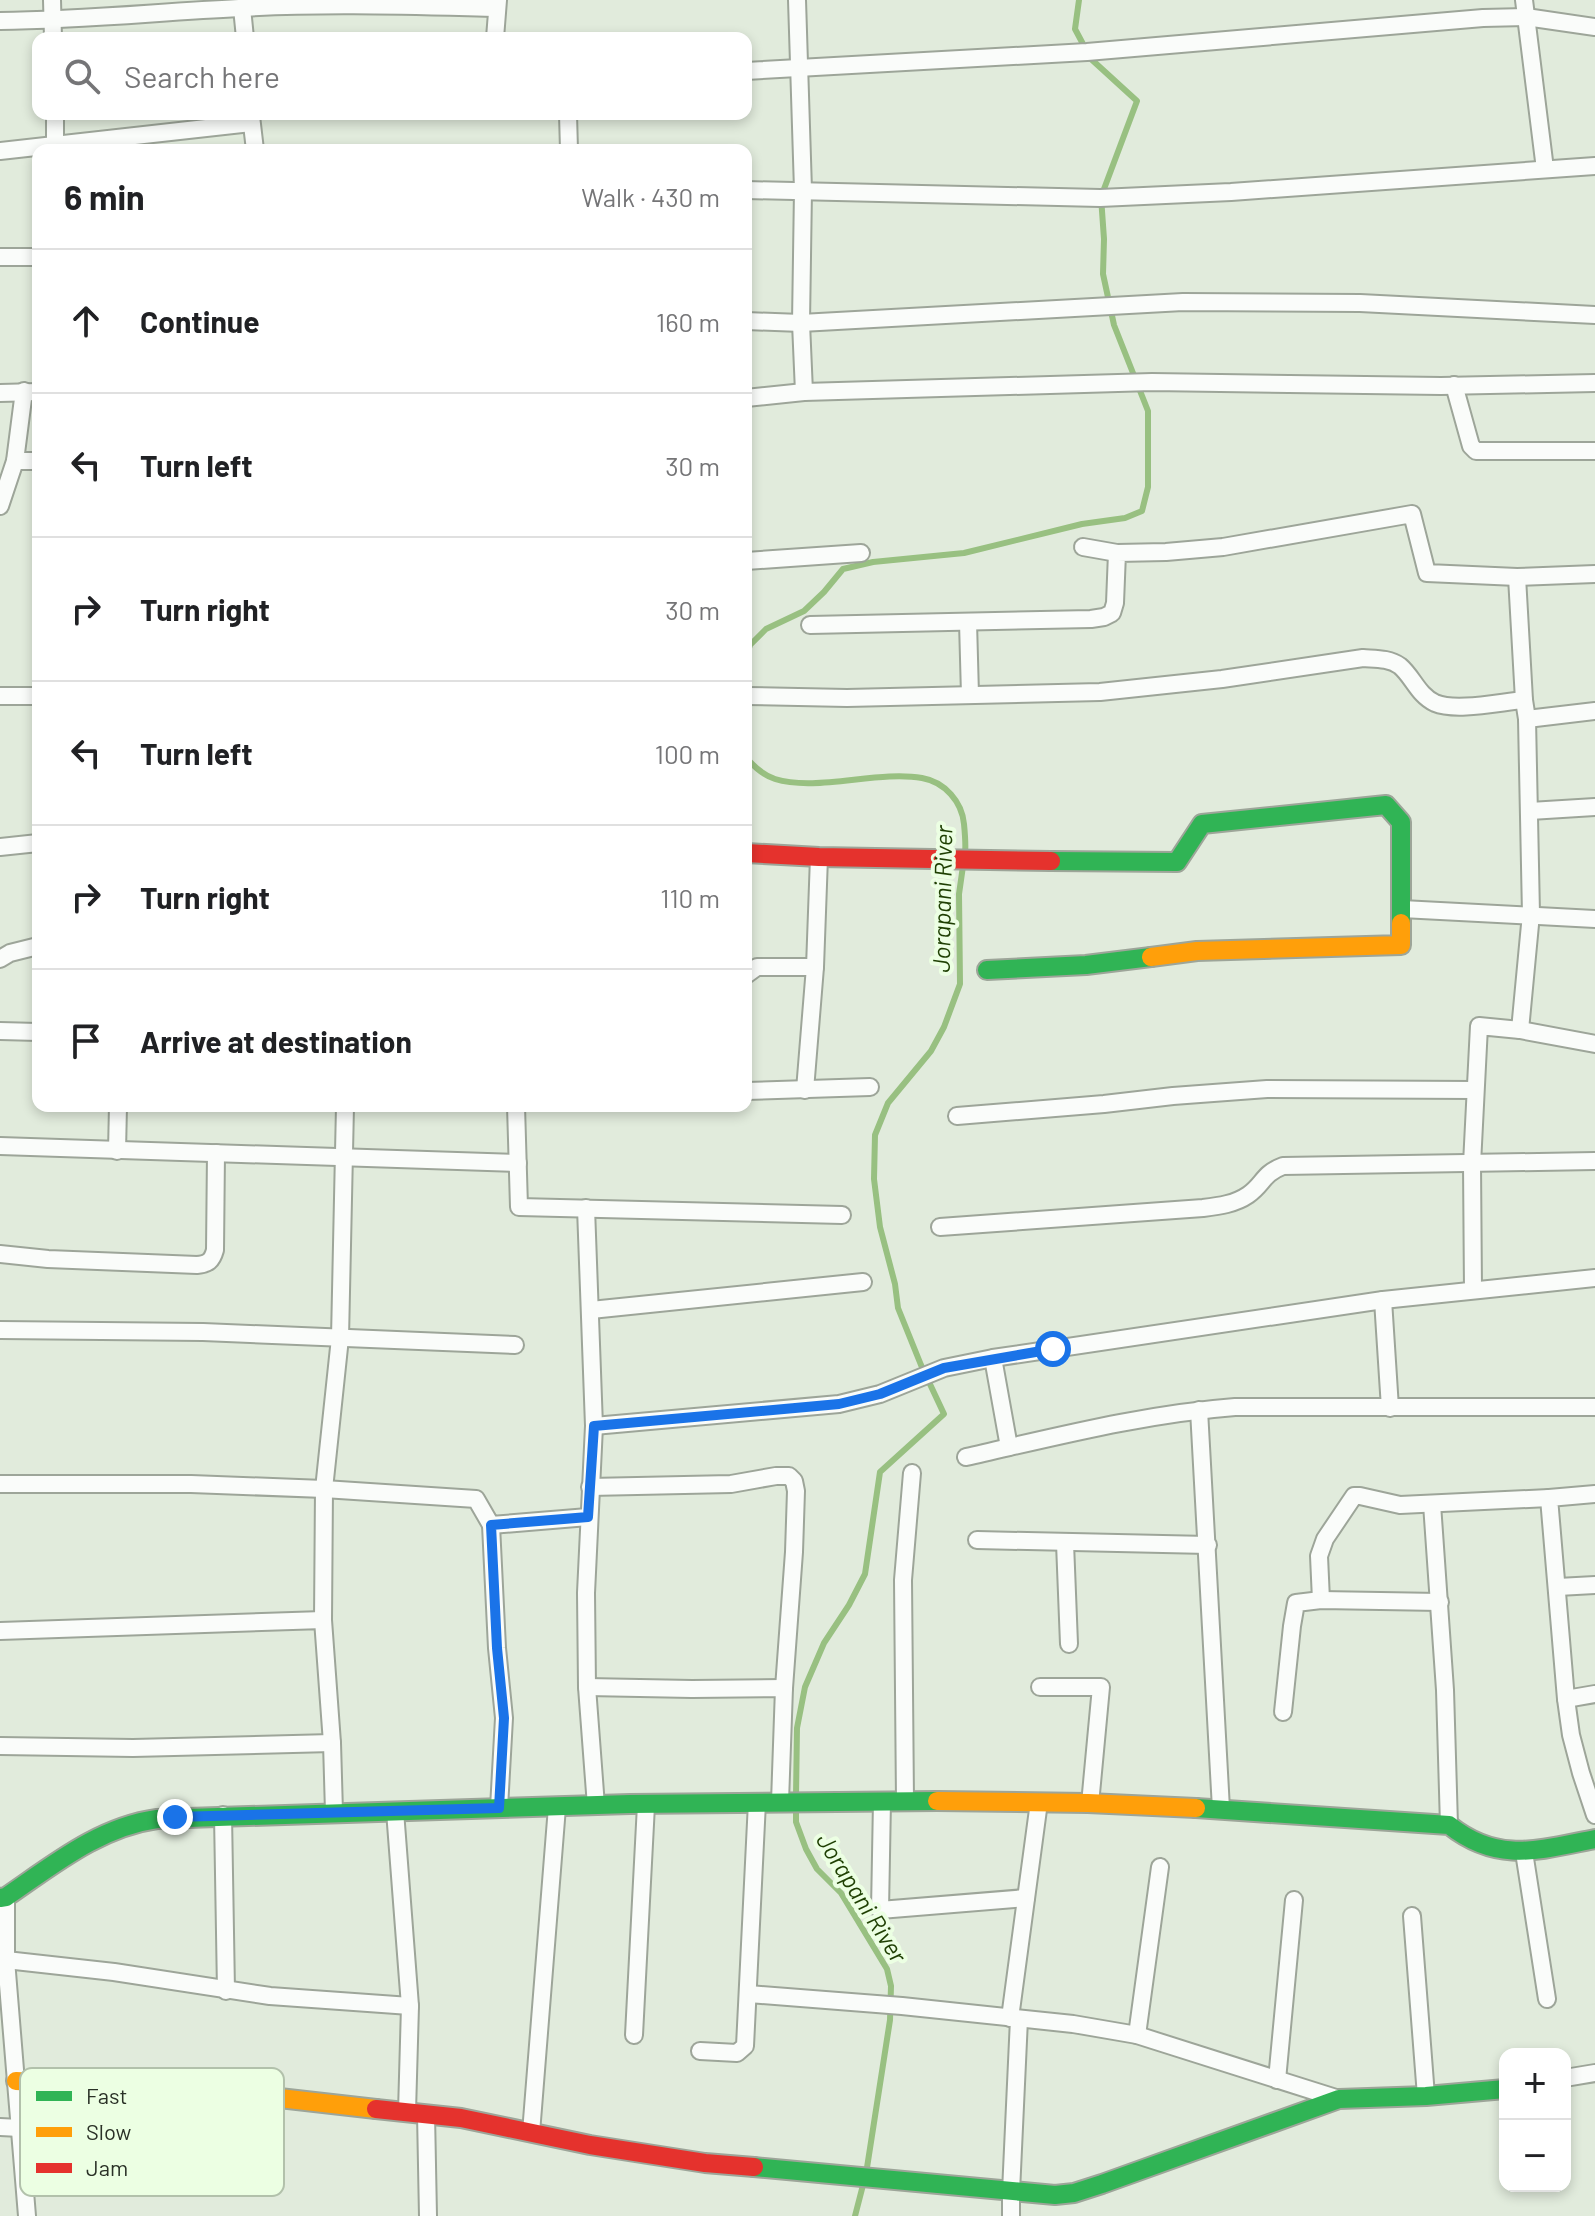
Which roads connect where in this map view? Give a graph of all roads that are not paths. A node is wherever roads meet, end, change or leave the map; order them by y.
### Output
1 (52, 0) edge
2 (797, 0) edge
3 (498, 4) edge
4 (175, 6) edge
5 (242, 8) junction
6 (1525, 8) edge
7 (0, 21) edge
8 (53, 21) junction
9 (1595, 27) edge
10 (53, 32) edge
11 (244, 32) edge
12 (496, 32) edge
13 (799, 68) junction
14 (752, 71) edge
15 (55, 120) edge
16 (237, 120) edge
17 (251, 120) edge
18 (568, 120) edge
19 (55, 144) edge
20 (69, 144) edge
21 (254, 144) edge
22 (569, 144) edge
23 (32, 148) edge
24 (0, 151) edge
25 (1595, 166) edge
26 (1545, 169) junction
27 (752, 190) edge
28 (803, 190) junction
29 (0, 257) edge
30 (32, 257) edge
31 (1595, 315) edge
32 (752, 321) edge
33 (801, 323) junction
34 (1595, 383) edge
35 (1454, 385) junction
36 (31, 392) edge
37 (804, 392) junction
38 (0, 393) edge
39 (752, 397) edge
40 (1595, 451) edge
41 (15, 461) junction
42 (32, 461) edge
43 (0, 506) edge
44 (1083, 547) dead end
45 (861, 553) dead end
46 (1117, 553) junction
47 (752, 561) edge
48 (1595, 574) edge
49 (1517, 577) junction
50 (968, 622) junction
51 (810, 625) dead end
52 (970, 695) junction
53 (0, 696) edge
54 (32, 696) edge
55 (752, 696) edge
56 (1524, 700) junction
57 (1595, 711) edge
58 (1527, 719) junction
59 (1595, 807) edge
60 (1530, 811) junction
61 (32, 844) edge
62 (0, 847) edge
63 (752, 853) edge
64 (819, 857) junction
65 (1402, 909) junction
66 (1531, 914) junction
67 (1595, 919) edge
68 (32, 948) edge
69 (0, 959) edge
70 (815, 967) junction
71 (987, 970) dead end
72 (752, 971) edge
73 (1520, 1030) junction
74 (0, 1031) edge
75 (32, 1032) edge
76 (1595, 1044) edge
77 (870, 1087) dead end
78 (805, 1090) junction
79 (1475, 1090) junction
80 (752, 1091) edge
81 (118, 1112) edge
82 (345, 1112) edge
83 (516, 1112) edge
84 (957, 1116) dead end
85 (0, 1146) edge
86 (117, 1151) junction
87 (216, 1153) junction
88 (345, 1158) junction
89 (1595, 1161) edge
90 (518, 1163) junction
91 (1472, 1164) junction
92 (586, 1208) junction
93 (842, 1215) dead end
94 (940, 1227) dead end
95 (0, 1254) edge
96 (1595, 1278) edge
97 (863, 1282) dead end
98 (1473, 1290) junction
99 (1383, 1300) junction
100 (591, 1310) junction
101 (0, 1330) edge
102 (340, 1338) junction
103 (515, 1345) dead end
104 (993, 1358) junction
105 (1595, 1407) edge
106 (1390, 1408) junction
107 (1199, 1410) junction
108 (594, 1426) junction
109 (1009, 1447) junction
110 (966, 1457) dead end
111 (912, 1473) dead end
112 (0, 1484) edge
113 (590, 1487) junction
114 (324, 1489) junction
115 (1595, 1494) edge
116 (1549, 1498) junction
117 (1432, 1504) junction
118 (588, 1517) junction
119 (491, 1525) junction
120 (977, 1540) dead end
121 (1065, 1543) junction
122 (1208, 1545) junction
123 (1595, 1585) edge
124 (1558, 1587) junction
125 (1321, 1600) junction
126 (1440, 1602) junction
127 (323, 1620) junction
128 (0, 1631) edge
129 (1069, 1644) dead end
130 (587, 1687) junction
131 (1040, 1687) dead end
132 (784, 1688) junction
133 (1595, 1694) edge
134 (1566, 1699) junction
135 (1283, 1712) dead end
136 (332, 1743) junction
137 (0, 1746) edge
138 (882, 1801) junction
139 (905, 1801) junction
140 (757, 1802) junction
141 (784, 1802) junction
142 (1039, 1802) junction
143 (1090, 1804) junction
144 (646, 1805) junction
145 (596, 1806) junction
146 (557, 1807) junction
147 (499, 1808) junction
148 (1221, 1809) junction
149 (395, 1811) junction
150 (334, 1812) junction
151 (223, 1815) junction
152 (1595, 1815) edge
153 (1449, 1825) junction
154 (1595, 1839) edge
155 (1524, 1852) junction
156 (1160, 1867) dead end
157 (3, 1898) edge
158 (1026, 1898) junction
159 (1294, 1900) dead end
160 (1412, 1916) dead end
161 (6, 1960) junction
162 (226, 1991) junction
163 (749, 1994) junction
164 (1547, 1999) dead end
165 (410, 2006) junction
166 (5, 2014) edge
167 (1014, 2019) junction
168 (634, 2035) dead end
169 (1137, 2035) junction
170 (700, 2051) dead end
171 (1595, 2073) edge
172 (1571, 2077) edge
173 (1277, 2080) junction
174 (16, 2081) junction
175 (20, 2081) edge
176 (1499, 2090) edge
177 (1426, 2096) junction
178 (284, 2098) edge
179 (1339, 2099) junction
180 (407, 2112) junction
181 (426, 2114) junction
182 (0, 2127) edge
183 (20, 2128) joint
184 (531, 2133) junction
185 (1011, 2192) junction
186 (25, 2196) edge
187 (27, 2216) edge
188 (428, 2216) edge
189 (1011, 2216) edge

1 - 8 street
2 - 13 street
3 - 5 street
3 - 12 street
4 - 5 street
4 - 8 street
5 - 11 street
6 - 9 street
6 - 13 street
6 - 26 street
7 - 8 street
8 - 10 street
13 - 14 street
13 - 28 street
15 - 19 street
16 - 20 street
17 - 21 street
18 - 22 street
23 - 24 street
25 - 26 street
26 - 28 street
27 - 28 street
28 - 33 street
29 - 30 street
31 - 33 street
32 - 33 street
33 - 37 street
34 - 35 street
35 - 37 street
35 - 40 street
36 - 38 street
36 - 41 street
37 - 39 street
41 - 42 street
41 - 43 street
44 - 46 street
45 - 47 street
46 - 49 street
46 - 50 street
48 - 49 street
49 - 56 street
50 - 51 street
50 - 52 street
52 - 55 street
52 - 56 street
53 - 54 street
56 - 58 street
57 - 58 street
58 - 60 street
59 - 60 street
60 - 66 street
61 - 62 street
63 - 64 street
64 - 65 street
64 - 70 street
65 - 66 street
65 - 71 street
66 - 67 street
66 - 73 street
68 - 69 street
70 - 72 street
70 - 78 street
73 - 76 street
73 - 79 street
74 - 75 street
77 - 78 street
78 - 80 street
79 - 84 street
79 - 91 street
81 - 86 street
82 - 88 street
83 - 90 street
85 - 86 street
86 - 87 street
87 - 88 street
87 - 95 street
88 - 90 street
88 - 102 street
89 - 91 street
90 - 92 street
91 - 94 street
91 - 98 street
92 - 93 street
92 - 100 street
96 - 98 street
97 - 100 street
98 - 99 street
99 - 104 street
99 - 106 street
100 - 108 street
101 - 102 street
102 - 103 street
102 - 114 street
104 - 108 street
104 - 109 street
105 - 106 street
106 - 107 street
107 - 109 street
107 - 122 street
108 - 113 street
109 - 110 street
111 - 139 street
112 - 114 street
113 - 118 street
113 - 132 street
114 - 119 street
114 - 127 street
115 - 116 street
116 - 117 street
116 - 124 street
117 - 125 street
117 - 126 street
118 - 119 street
118 - 130 street
119 - 147 street
120 - 121 street
121 - 122 street
121 - 129 street
122 - 148 street
123 - 124 street
124 - 134 street
125 - 126 street
125 - 135 street
126 - 153 street
127 - 128 street
127 - 136 street
130 - 132 street
130 - 145 street
131 - 143 street
132 - 141 street
133 - 134 street
134 - 152 street
136 - 137 street
136 - 150 street
138 - 139 street
138 - 141 street
138 - 158 street
139 - 142 street
140 - 141 street
140 - 144 street
140 - 163 street
142 - 143 street
142 - 158 street
143 - 148 street
144 - 145 street
144 - 168 street
145 - 146 street
146 - 147 street
146 - 184 street
147 - 149 street
148 - 153 street
149 - 150 street
149 - 165 street
150 - 151 street
151 - 157 street
151 - 162 street
153 - 155 street
154 - 155 street
155 - 164 street
156 - 169 street
157 - 161 street
158 - 167 street
159 - 173 street
160 - 177 street
161 - 162 street
161 - 166 street
162 - 165 street
163 - 167 street
163 - 170 street
165 - 180 street
166 - 174 street
167 - 169 street
167 - 185 street
169 - 173 street
171 - 172 street
173 - 179 street
174 - 175 street
174 - 183 street
176 - 177 street
177 - 179 street
178 - 180 street
179 - 185 street
180 - 181 street
181 - 184 street
181 - 188 street
182 - 183 street
184 - 185 street
185 - 189 street
186 - 187 street

